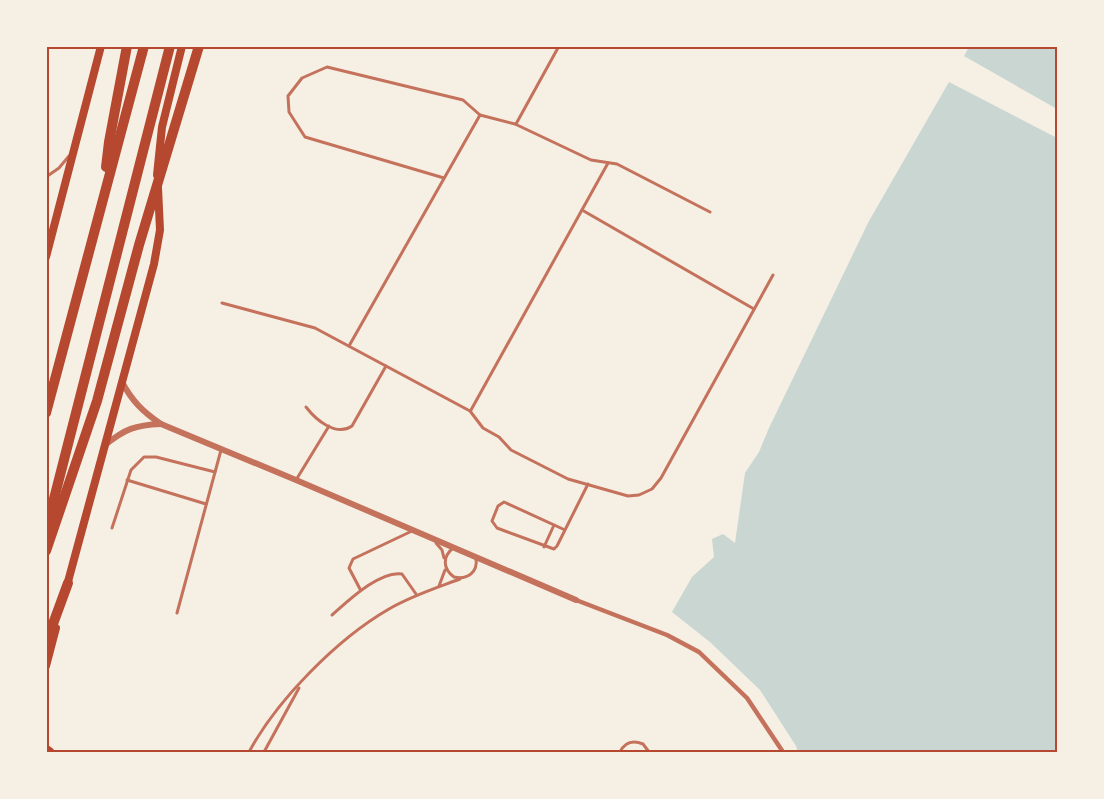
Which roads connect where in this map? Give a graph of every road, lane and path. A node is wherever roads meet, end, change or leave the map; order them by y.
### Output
1 (100, 46) edge
2 (127, 46) edge
3 (144, 46) edge
4 (171, 46) edge
5 (182, 46) edge
6 (199, 46) edge
7 (559, 46) edge
8 (480, 115) junction
9 (515, 124) junction
10 (72, 153) junction
11 (608, 163) junction
12 (46, 177) edge
13 (444, 178) junction
14 (102, 204) junction
15 (582, 210) junction
16 (710, 212) dead end
17 (46, 225) edge
18 (50, 243) junction
19 (46, 257) edge
20 (773, 275) dead end
21 (222, 303) dead end
22 (754, 309) junction
23 (349, 346) junction
24 (386, 366) junction
25 (122, 381) junction
26 (306, 407) dead end
27 (470, 411) junction
28 (46, 413) edge
29 (161, 424) junction
30 (329, 426) junction
31 (105, 445) junction
32 (222, 449) junction
33 (215, 472) junction
34 (127, 480) junction
35 (296, 480) junction
36 (588, 484) junction
37 (206, 504) junction
38 (554, 525) junction
39 (112, 528) dead end
40 (46, 530) edge
41 (565, 530) junction
42 (412, 531) junction
43 (433, 540) junction
44 (544, 547) junction
45 (453, 548) junction
46 (46, 551) edge
47 (476, 558) junction
48 (444, 562) junction
49 (446, 568) junction
50 (460, 579) junction
51 (68, 583) junction
52 (437, 587) junction
53 (361, 590) junction
54 (417, 595) junction
55 (576, 600) joint
56 (177, 613) dead end
57 (332, 615) dead end
58 (46, 643) edge
59 (46, 666) edge
60 (303, 682) junction
61 (46, 749) edge
62 (50, 753) edge
63 (249, 753) edge
64 (264, 753) edge
65 (620, 753) edge
66 (648, 753) edge
67 (783, 753) edge

1 - 10 main road
2 - 14 highway
3 - 14 highway
4 - 40 highway
5 - 25 main road
6 - 46 highway
7 - 9 lane
8 - 9 lane
8 - 13 lane
8 - 13 lane
9 - 11 lane
10 - 12 lane
10 - 18 main road
11 - 15 lane
11 - 16 lane
13 - 23 lane
14 - 28 highway
15 - 22 lane
15 - 27 lane
17 - 18 lane
18 - 19 main road
20 - 22 lane
21 - 23 lane
22 - 36 lane
23 - 24 lane
24 - 27 lane
24 - 30 lane
25 - 29 street
25 - 31 main road
26 - 30 lane
27 - 36 lane
29 - 31 street
29 - 32 street
30 - 35 lane
31 - 51 main road
32 - 33 lane
32 - 35 street
33 - 34 lane
33 - 37 lane
34 - 37 lane
34 - 39 lane
35 - 42 street
36 - 41 lane
37 - 56 lane
38 - 41 lane
38 - 44 lane
38 - 44 lane
41 - 44 lane
42 - 43 street
42 - 53 lane
43 - 45 street
43 - 48 lane
45 - 47 street
45 - 48 lane
47 - 50 lane
47 - 55 street
48 - 49 lane
49 - 50 lane
49 - 52 lane
50 - 52 lane
51 - 58 highway
51 - 59 main road
52 - 54 lane
53 - 54 lane
53 - 57 lane
54 - 60 lane
55 - 67 street
60 - 63 lane
60 - 64 lane
61 - 62 main road
65 - 66 lane

